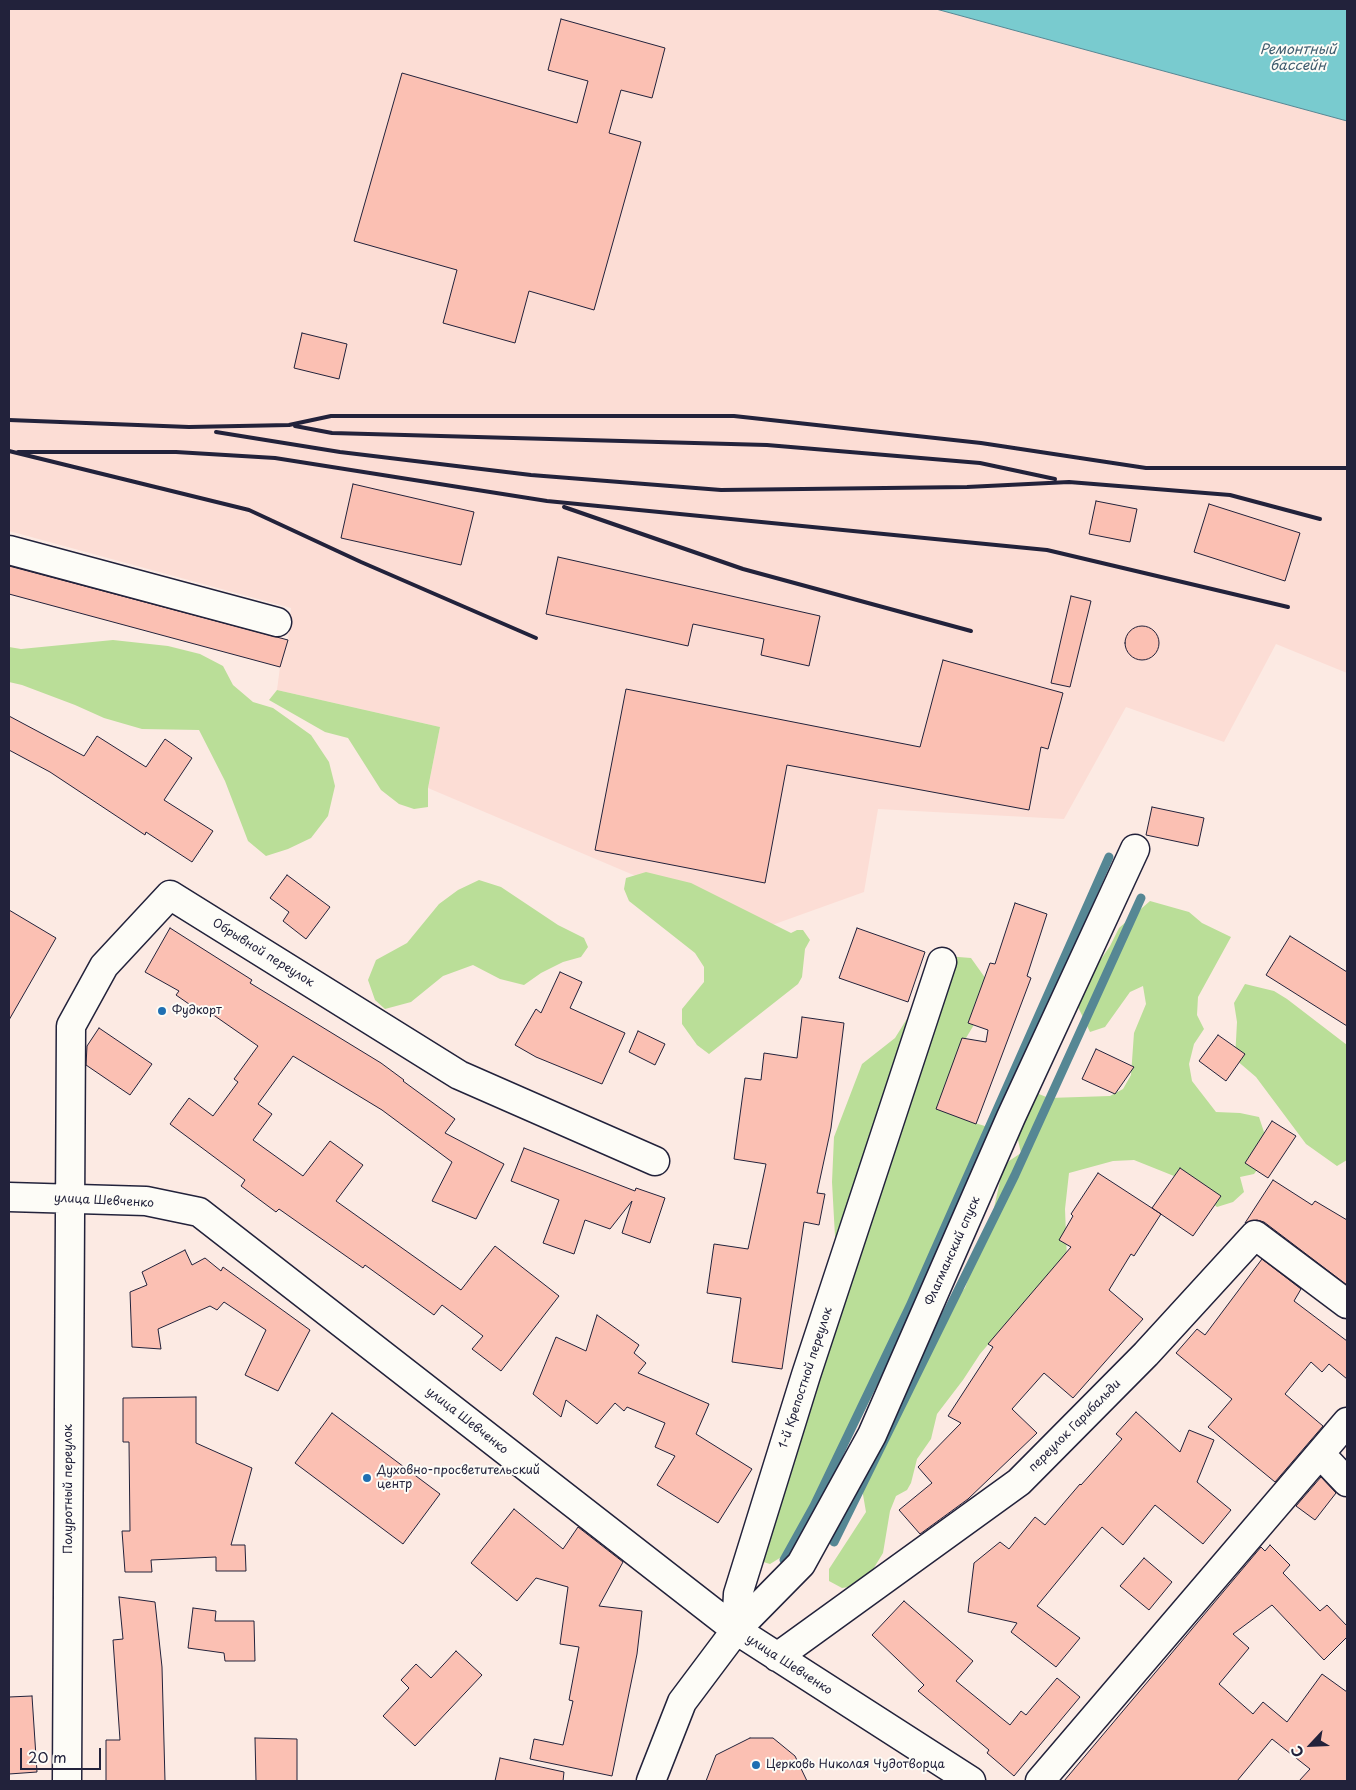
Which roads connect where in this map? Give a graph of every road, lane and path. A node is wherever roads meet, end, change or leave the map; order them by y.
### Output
1 (9, 550) edge
2 (277, 622) dead end
3 (1135, 849) dead end
4 (942, 962) dead end
5 (655, 1161) dead end
6 (9, 1197) edge
7 (70, 1198) junction
8 (1347, 1304) edge
9 (1347, 1422) edge
10 (1322, 1452) junction
11 (1347, 1482) edge
12 (736, 1630) junction
13 (777, 1657) junction
14 (67, 1781) edge
15 (651, 1781) edge
16 (971, 1781) edge
17 (1040, 1781) edge

1 - 2 street
3 - 12 street, Флагманский спуск
4 - 12 street, 1-й Крепостной переулок
5 - 7 street, Обрывной переулок
6 - 7 street, улица Шевченко
7 - 12 street, улица Шевченко
7 - 14 street, Полуротный переулок
8 - 13 street, переулок Гарибальди
9 - 10 street
10 - 11 street
10 - 17 street
12 - 13 street, улица Шевченко
12 - 15 street
13 - 16 street, улица Шевченко

